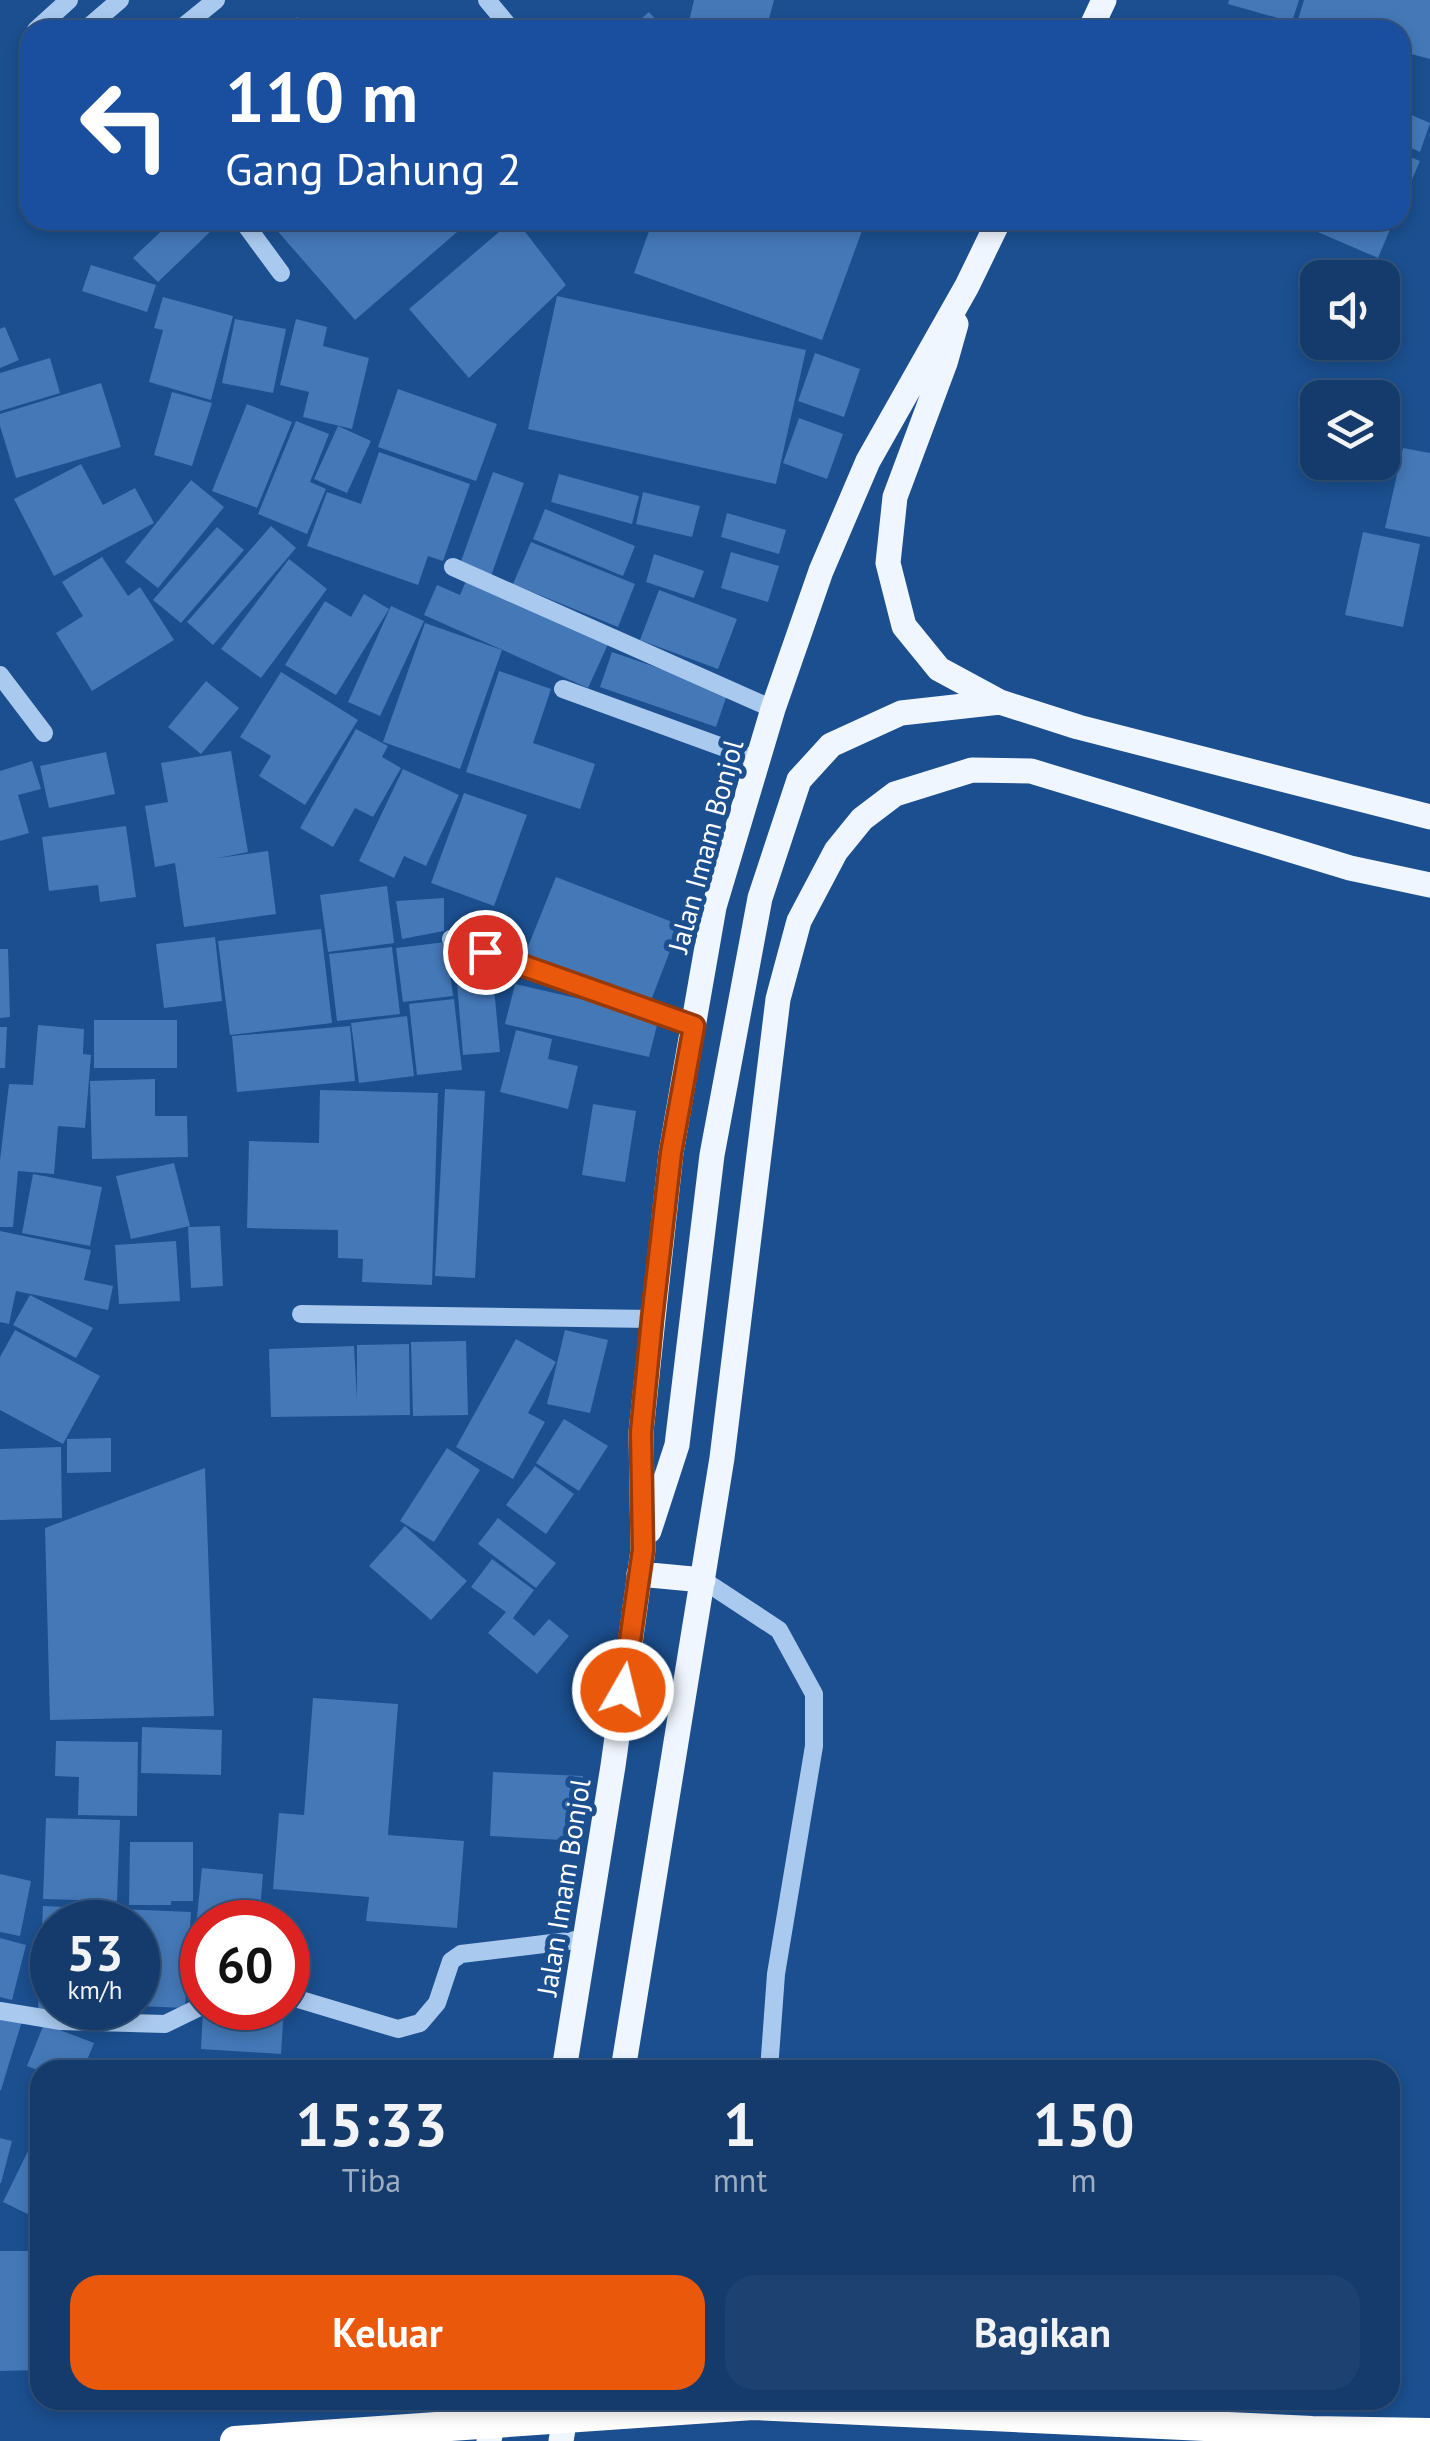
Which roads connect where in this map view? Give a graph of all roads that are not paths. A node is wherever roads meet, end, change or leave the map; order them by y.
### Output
1 (68, 0) edge
2 (120, 0) edge
3 (216, 0) edge
4 (487, 0) edge
5 (47, 20) edge
6 (97, 20) edge
7 (192, 20) edge
8 (504, 20) edge
9 (250, 230) edge
10 (993, 230) edge
11 (282, 273) dead end
12 (967, 286) junction
13 (454, 567) dead end
14 (0, 676) edge
15 (563, 690) dead end
16 (1000, 702) junction
17 (773, 709) junction
18 (44, 733) dead end
19 (758, 760) junction
20 (1430, 817) edge
21 (1430, 885) edge
22 (450, 939) dead end
23 (694, 1026) junction
24 (301, 1314) dead end
25 (652, 1319) junction
26 (641, 1562) junction
27 (703, 1580) junction
28 (585, 1939) junction
29 (310, 2003) edge
30 (0, 2011) edge
31 (180, 2017) edge
32 (566, 2060) edge
33 (626, 2060) edge
34 (770, 2060) edge
35 (494, 2410) edge
36 (566, 2410) edge
37 (682, 2410) edge
38 (861, 2410) edge
39 (1430, 2433) edge
40 (234, 2441) edge
41 (489, 2441) edge
42 (561, 2441) edge

1 - 5 street
2 - 6 street
3 - 7 street
4 - 8 street
9 - 11 street
10 - 12 main road, Jalan Imam Bonjol
12 - 16 main road
12 - 17 main road, Jalan Imam Bonjol
13 - 17 street
14 - 18 street
15 - 19 street
16 - 20 main road
16 - 26 main road
17 - 19 main road, Jalan Imam Bonjol
19 - 23 main road, Jalan Imam Bonjol
21 - 27 main road
22 - 23 street
23 - 25 main road, Jalan Imam Bonjol
24 - 25 street
25 - 26 main road, Jalan Imam Bonjol
26 - 27 main road
26 - 28 main road, Jalan Imam Bonjol
27 - 33 main road
27 - 34 street
28 - 29 street
28 - 32 main road, Jalan Imam Bonjol
30 - 31 street
35 - 41 main road
36 - 42 main road
37 - 40 highway
38 - 39 highway

